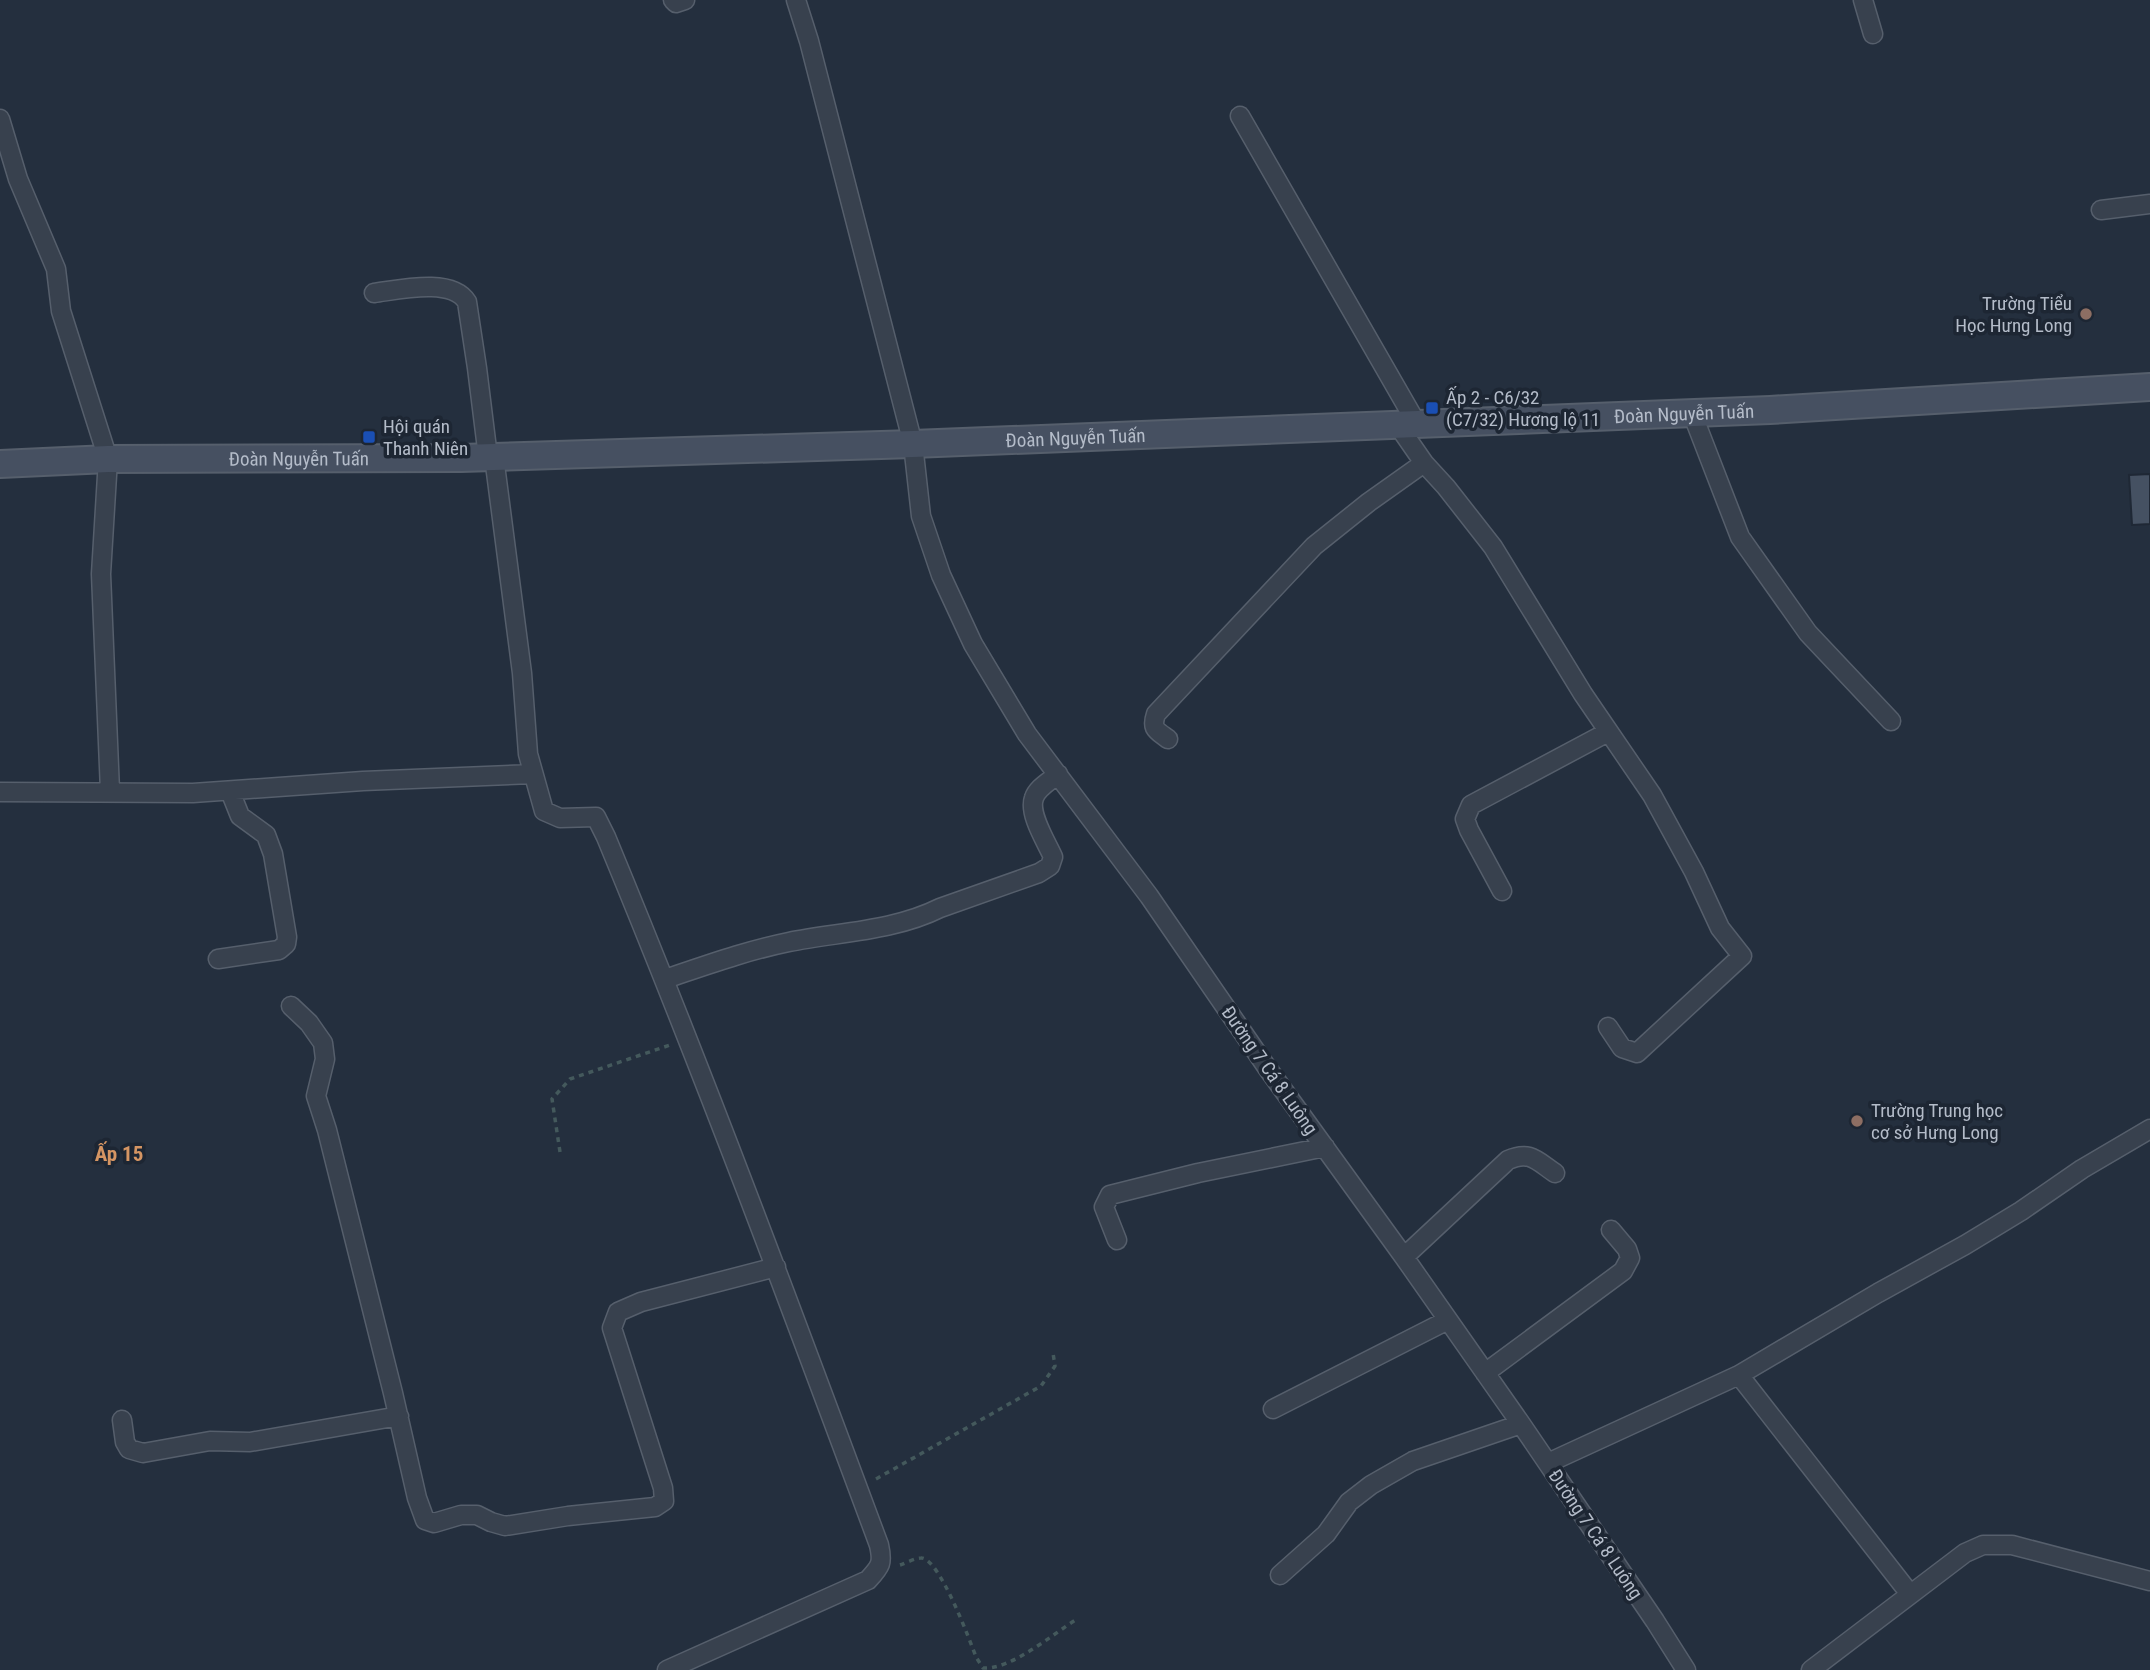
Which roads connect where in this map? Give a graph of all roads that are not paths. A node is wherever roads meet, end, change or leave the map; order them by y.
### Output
1 (673, 0) edge
2 (685, 0) edge
3 (796, 0) edge
4 (1863, 0) edge
5 (1873, 34) dead end
6 (1241, 116) dead end
7 (0, 119) edge
8 (2150, 204) edge
9 (2101, 210) dead end
10 (374, 293) dead end
11 (2150, 387) edge
12 (1692, 413) junction
13 (1407, 424) junction
14 (913, 444) junction
15 (491, 457) junction
16 (108, 458) junction
17 (1424, 463) junction
18 (0, 464) edge
19 (1891, 721) dead end
20 (1608, 732) junction
21 (1168, 739) dead end
22 (533, 774) junction
23 (1058, 774) junction
24 (230, 791) junction
25 (0, 792) edge
26 (110, 792) junction
27 (1502, 891) dead end
28 (218, 959) dead end
29 (665, 979) junction
30 (291, 1006) dead end
31 (1608, 1027) dead end
32 (2150, 1129) edge
33 (1325, 1147) junction
34 (1555, 1173) dead end
35 (1611, 1230) dead end
36 (1116, 1240) dead end
37 (1404, 1257) junction
38 (776, 1267) junction
39 (1448, 1320) junction
40 (1485, 1373) junction
41 (1739, 1374) junction
42 (1273, 1409) dead end
43 (398, 1416) junction
44 (122, 1420) dead end
45 (1521, 1424) junction
46 (1548, 1463) junction
47 (1280, 1575) dead end
48 (2150, 1581) edge
49 (1910, 1594) junction
50 (667, 1670) edge
51 (1686, 1670) edge
52 (1811, 1670) edge

1 - 2 street
3 - 14 street, Đường 7 Cá 8 Luông
4 - 5 street
6 - 13 street
7 - 16 street
8 - 9 street
10 - 15 street
11 - 12 main road, Đoàn Nguyễn Tuấn
12 - 13 main road, Đoàn Nguyễn Tuấn
12 - 19 street
13 - 14 main road, Đoàn Nguyễn Tuấn
13 - 17 street
14 - 15 main road, Đoàn Nguyễn Tuấn
14 - 23 street, Đường 7 Cá 8 Luông
15 - 16 main road, Đoàn Nguyễn Tuấn
15 - 22 street
16 - 18 main road, Đoàn Nguyễn Tuấn
16 - 26 street
17 - 20 street
17 - 21 street
20 - 27 street
20 - 31 street
22 - 24 street
22 - 29 street
23 - 29 street
23 - 33 street, Đường 7 Cá 8 Luông
24 - 26 street
24 - 28 street
25 - 26 street
29 - 38 street
30 - 43 street
32 - 41 street
33 - 36 street
33 - 37 street, Đường 7 Cá 8 Luông
34 - 37 street
35 - 40 street
37 - 39 street, Đường 7 Cá 8 Luông
38 - 43 street
38 - 50 street
39 - 40 street, Đường 7 Cá 8 Luông
39 - 42 street
40 - 45 street, Đường 7 Cá 8 Luông
41 - 46 street
41 - 49 street
43 - 44 street
45 - 46 street, Đường 7 Cá 8 Luông
45 - 47 street
46 - 51 street, Đường 7 Cá 8 Luông
48 - 49 street
49 - 52 street

